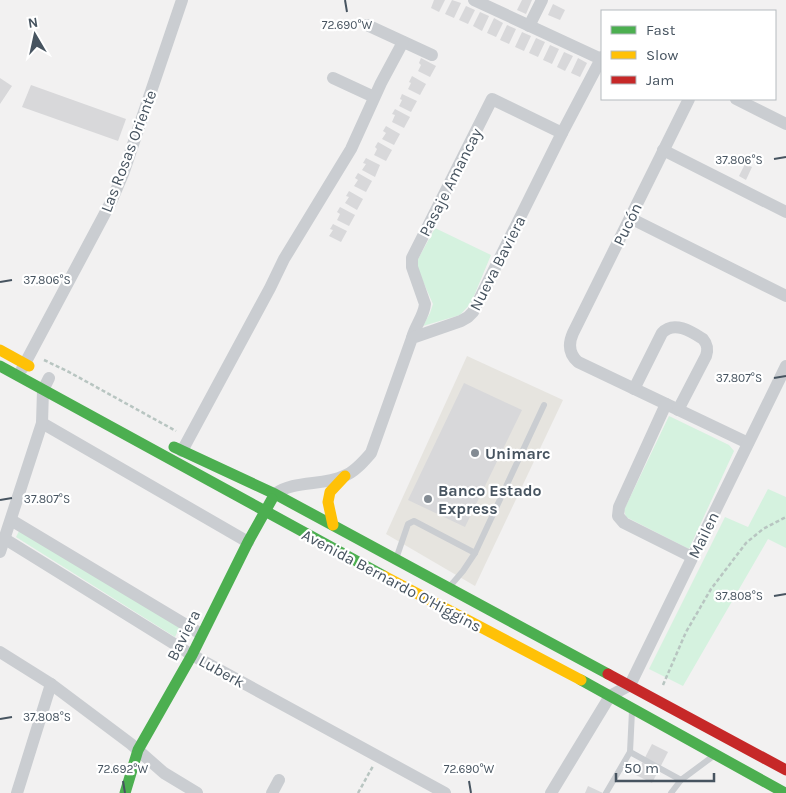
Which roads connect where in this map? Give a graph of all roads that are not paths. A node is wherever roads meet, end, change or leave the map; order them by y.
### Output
1 (182, 0) edge
2 (474, 0) edge
3 (542, 0) edge
4 (367, 26) dead end
5 (529, 26) junction
6 (403, 42) junction
7 (432, 55) dead end
8 (601, 58) edge
9 (601, 60) edge
10 (333, 78) dead end
11 (374, 97) junction
12 (689, 100) edge
13 (738, 100) edge
14 (786, 124) edge
15 (562, 133) junction
16 (664, 150) junction
17 (786, 212) edge
18 (630, 218) junction
19 (786, 296) edge
20 (412, 338) junction
21 (0, 350) edge
22 (25, 364) junction
23 (0, 366) edge
24 (786, 366) edge
25 (18, 376) junction
26 (54, 380) joint
27 (634, 389) junction
28 (43, 390) junction
29 (666, 404) junction
30 (544, 405) dead end
31 (678, 410) junction
32 (42, 423) junction
33 (165, 442) dead end
34 (748, 443) junction
35 (182, 451) junction
36 (345, 476) junction
37 (275, 494) junction
38 (266, 512) junction
39 (11, 520) junction
40 (333, 525) junction
41 (5, 539) junction
42 (248, 542) junction
43 (0, 552) edge
44 (475, 552) junction
45 (692, 557) junction
46 (396, 558) junction
47 (448, 588) junction
48 (438, 606) junction
49 (201, 634) junction
50 (0, 652) edge
51 (192, 654) junction
52 (51, 684) junction
53 (635, 688) junction
54 (610, 696) junction
55 (632, 709) junction
56 (726, 738) junction
57 (138, 750) junction
58 (630, 752) junction
59 (716, 755) junction
60 (786, 770) edge
61 (279, 780) dead end
62 (681, 780) junction
63 (17, 793) edge
64 (125, 793) edge
65 (197, 793) edge
66 (272, 793) edge
67 (446, 793) edge
68 (551, 793) edge
69 (606, 793) edge
70 (672, 793) edge
71 (785, 793) edge

1 - 22 street, Las Rosas Oriente
2 - 5 street
3 - 5 street
4 - 6 street
5 - 8 street
6 - 7 street
6 - 11 street
9 - 15 street, Nueva Baviera
10 - 11 street
11 - 35 street
12 - 16 street, Pucón
13 - 14 street
15 - 20 street, Nueva Baviera
15 - 20 street, Pasaje Amancay
16 - 17 street
16 - 18 street, Pucón
18 - 19 street
18 - 27 street, Pucón
20 - 36 street
21 - 22 main road
22 - 25 street, Las Rosas Oriente
22 - 26 main road
23 - 25 main road, Avenida Bernardo O'Higgins
24 - 34 street, Mailen
25 - 28 main road, Avenida Bernardo O'Higgins
26 - 28 street
27 - 29 street
27 - 31 street
28 - 32 street
28 - 38 main road, Avenida Bernardo O'Higgins
29 - 31 street
29 - 45 street
30 - 44 lane
31 - 34 street
32 - 39 street
32 - 42 street
33 - 35 main road, Avenida Bernardo O'Higgins
34 - 45 street, Mailen
35 - 37 main road, Avenida Bernardo O'Higgins
36 - 37 street
36 - 40 main road
37 - 38 main road, Baviera
37 - 40 main road, Avenida Bernardo O'Higgins
38 - 42 main road, Baviera
38 - 48 main road, Avenida Bernardo O'Higgins
39 - 41 street
39 - 49 street, Luberk
40 - 46 main road, Avenida Bernardo O'Higgins
41 - 43 street
41 - 51 street, Luberk
42 - 49 main road, Baviera
44 - 46 lane
44 - 47 lane
45 - 53 street, Mailen
46 - 47 main road, Avenida Bernardo O'Higgins
47 - 48 main road
47 - 53 main road, Avenida Bernardo O'Higgins
48 - 54 main road, Avenida Bernardo O'Higgins
49 - 51 main road, Baviera
50 - 52 street
51 - 57 main road, Baviera
51 - 67 street, Luberk
52 - 57 street
52 - 63 street
53 - 54 street
53 - 55 lane
53 - 56 main road, Avenida Bernardo O'Higgins
54 - 55 main road, Avenida Bernardo O'Higgins
54 - 68 street
55 - 58 lane
55 - 59 main road, Avenida Bernardo O'Higgins
56 - 59 lane
56 - 60 main road, Avenida Bernardo O'Higgins
57 - 64 main road, Baviera
57 - 65 street
58 - 62 lane
58 - 69 lane
59 - 62 lane
59 - 71 main road, Avenida Bernardo O'Higgins
61 - 66 street
62 - 70 lane

